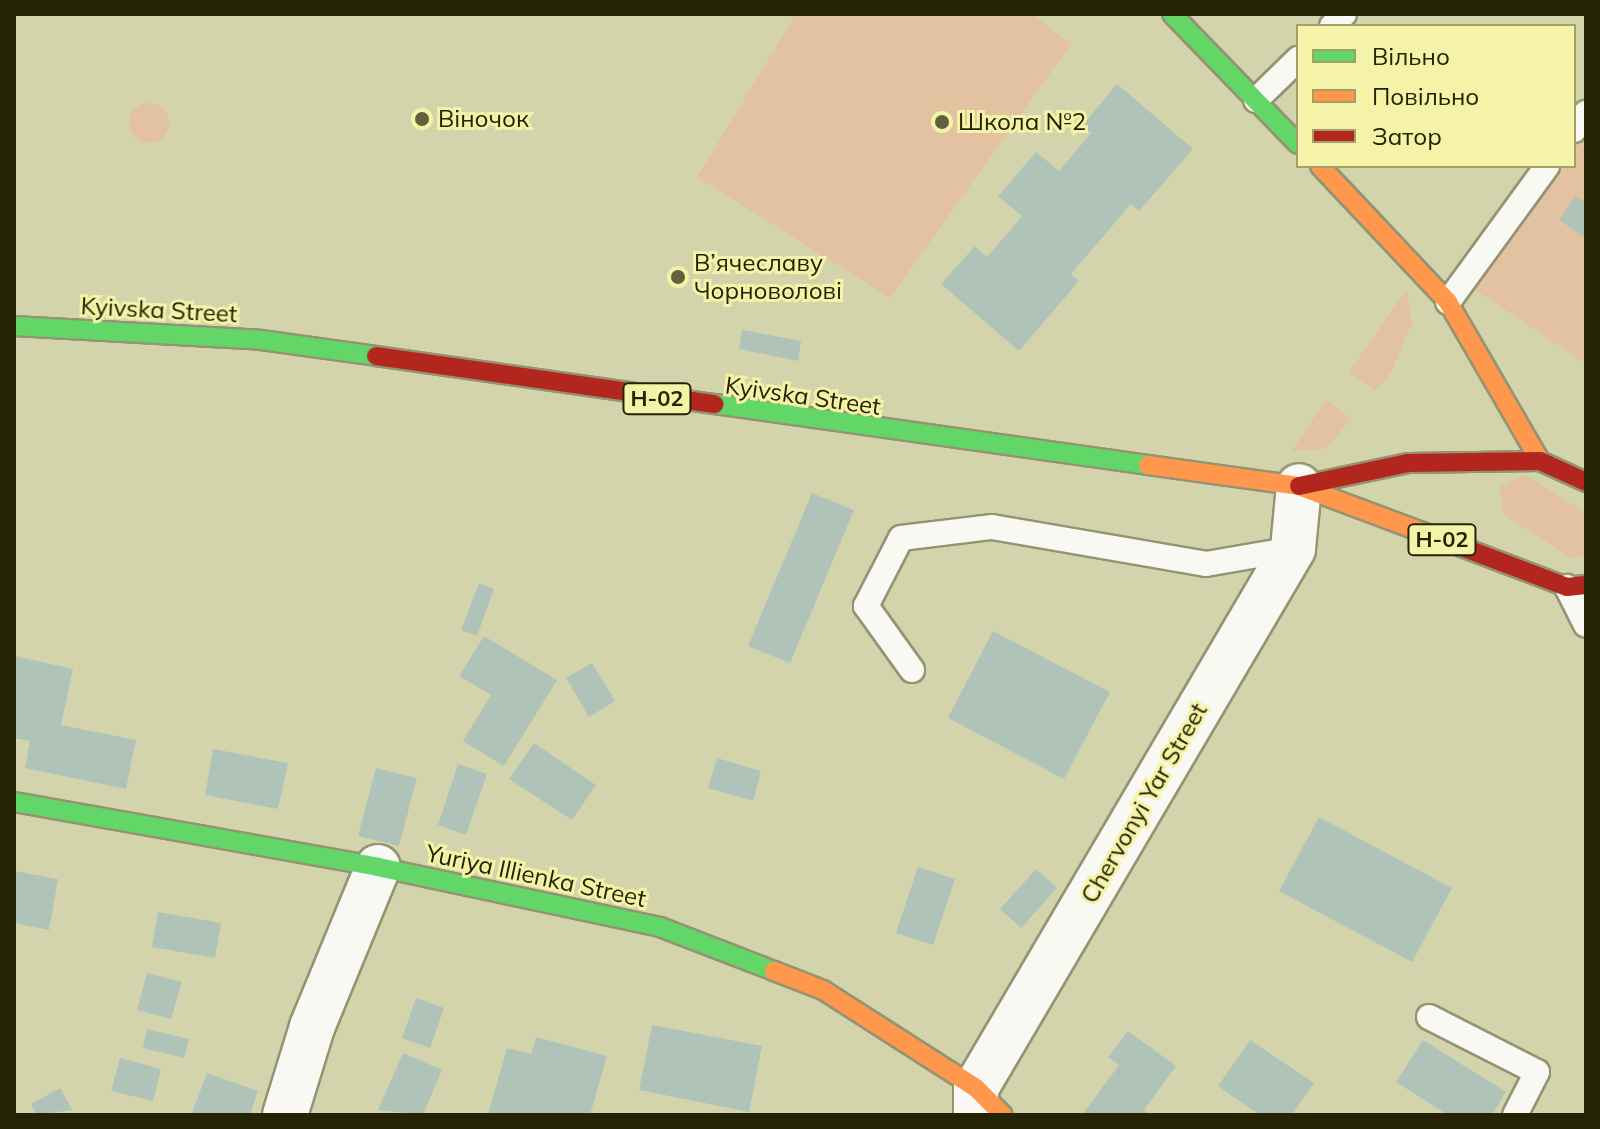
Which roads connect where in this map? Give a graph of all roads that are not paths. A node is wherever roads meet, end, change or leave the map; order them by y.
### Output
1 (1172, 14) edge
2 (1296, 61) edge
3 (1256, 100) junction
4 (1296, 142) edge
5 (1322, 168) edge
6 (1546, 168) edge
7 (1448, 302) junction
8 (14, 326) edge
9 (1540, 461) junction
10 (1586, 482) edge
11 (1299, 486) junction
12 (1293, 549) junction
13 (1577, 586) edge
14 (1586, 625) edge
15 (912, 670) dead end
16 (14, 802) edge
17 (378, 867) junction
18 (1429, 1017) dead end
19 (985, 1106) edge
20 (285, 1115) edge
21 (1515, 1115) edge

1 - 3 main road
2 - 3 lane
3 - 4 main road
5 - 7 main road
6 - 7 lane
7 - 9 main road
8 - 11 main road, Kyivska Street / Н-02
9 - 10 main road, Н-02
9 - 11 main road, Kyivska Street / Н-02
11 - 12 street, Chervonyi Yar Street
11 - 13 main road, Kyivska Street / Н-02
12 - 15 lane
12 - 19 street, Chervonyi Yar Street
13 - 14 lane
16 - 17 main road, Yuriya Illienka Street
17 - 19 main road, Yuriya Illienka Street
17 - 20 street
18 - 21 lane

